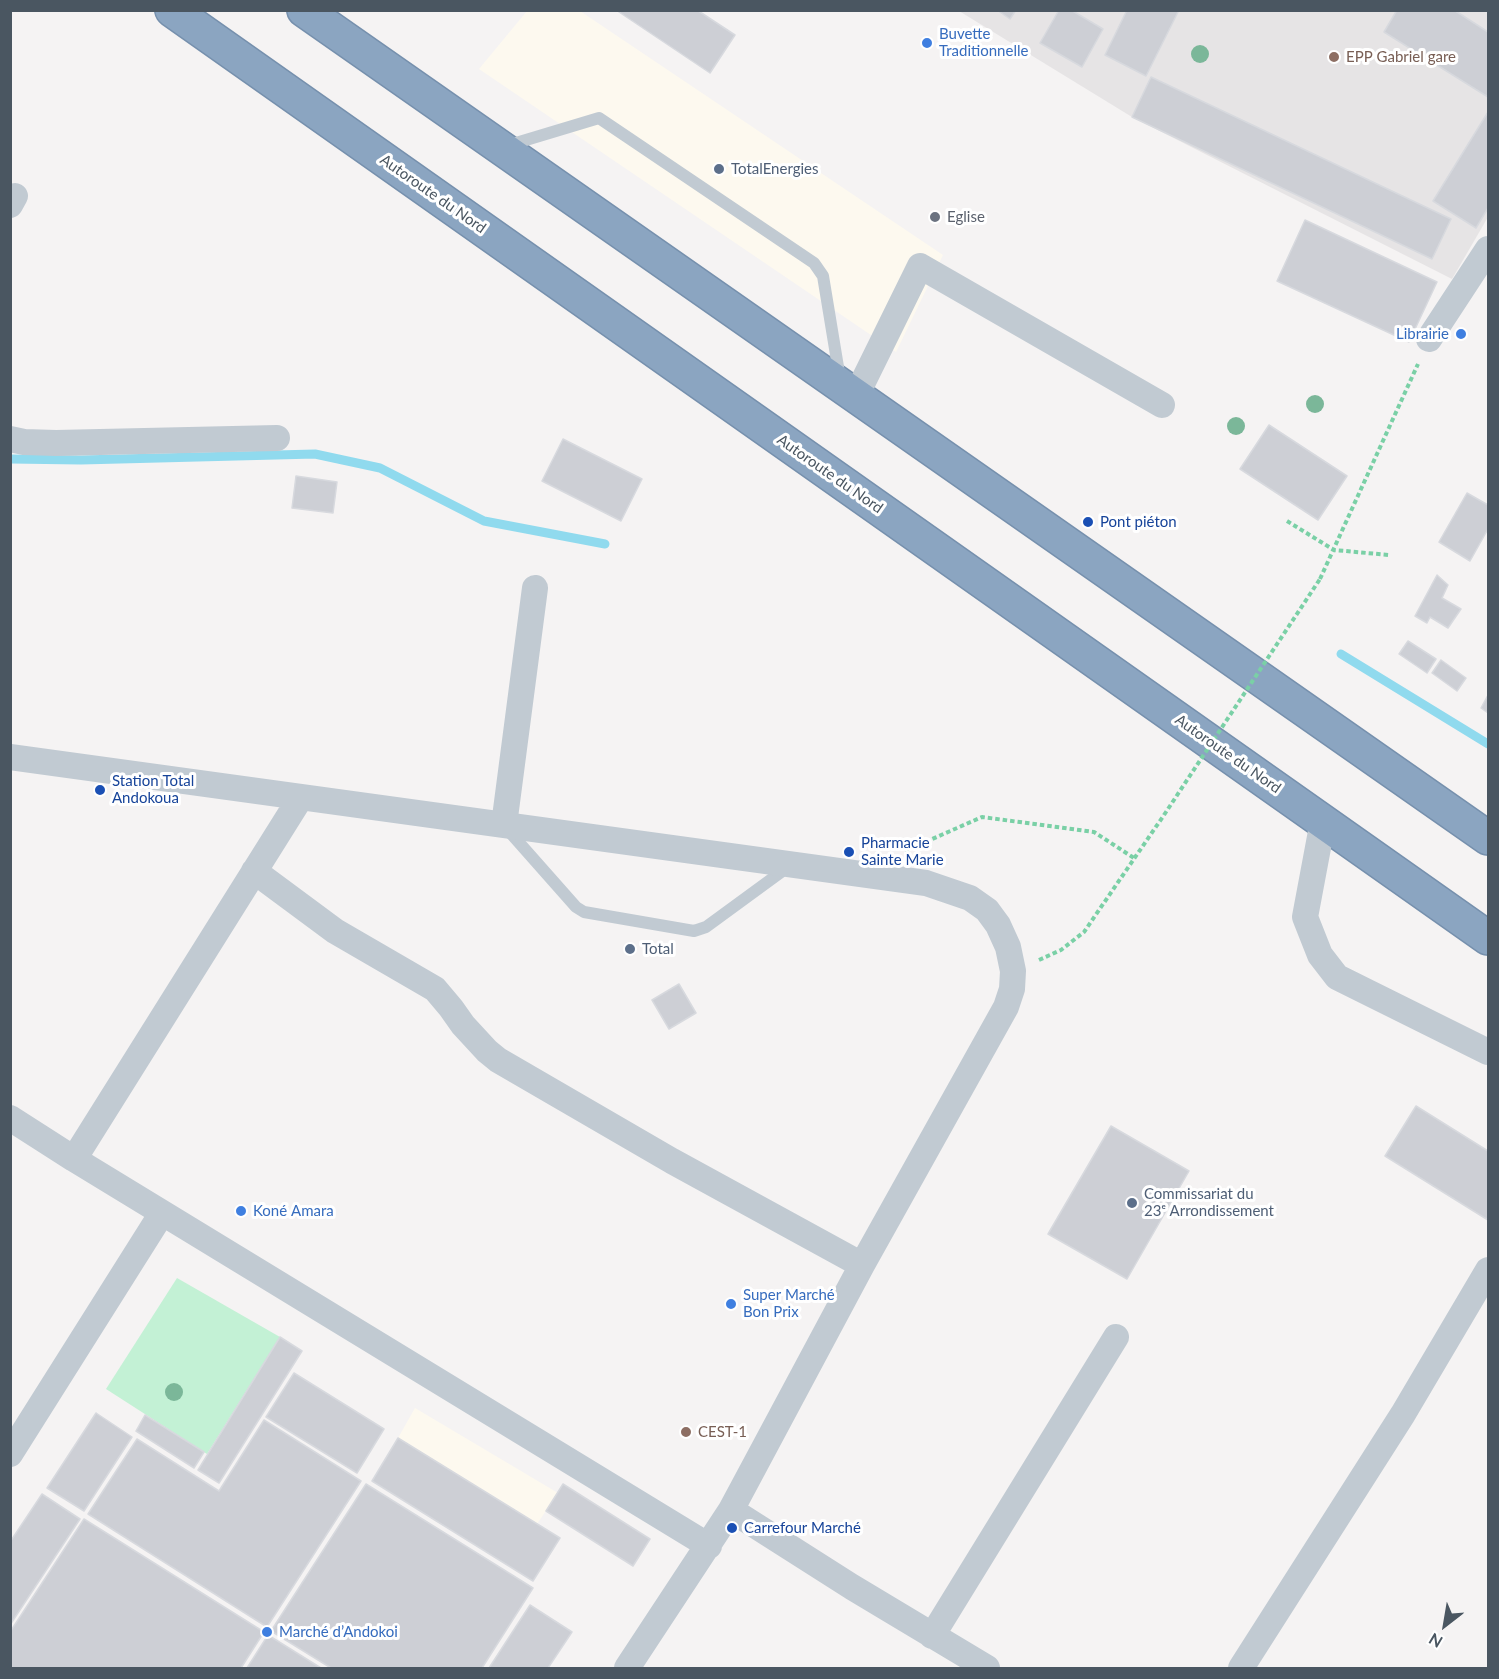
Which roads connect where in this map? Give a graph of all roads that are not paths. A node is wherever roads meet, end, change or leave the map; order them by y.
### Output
1 (172, 10) edge
2 (304, 10) edge
3 (500, 148) junction
4 (1488, 249) edge
5 (1430, 339) road end
6 (849, 391) junction
7 (1162, 405) dead end
8 (277, 438) dead end
9 (10, 439) edge
10 (535, 588) dead end
11 (10, 757) edge
12 (1407, 781) junction
13 (301, 797) junction
14 (1488, 811) edge
15 (1323, 820) junction
16 (504, 825) junction
17 (1488, 838) edge
18 (791, 865) junction
19 (254, 871) junction
20 (1488, 938) edge
21 (1488, 1052) edge
22 (10, 1118) edge
23 (74, 1159) junction
24 (162, 1213) junction
25 (862, 1265) junction
26 (1488, 1270) edge
27 (1116, 1337) dead end
28 (10, 1454) edge
29 (732, 1510) junction
30 (709, 1546) junction
31 (933, 1636) junction
32 (627, 1668) edge
33 (987, 1668) edge
34 (1241, 1668) edge

1 - 15 highway, Autoroute du Nord
2 - 3 highway
3 - 6 highway
3 - 6 lane
4 - 5 street
6 - 7 street
6 - 12 highway
8 - 9 street
10 - 16 street
11 - 13 street
12 - 14 highway
12 - 17 highway
13 - 16 street
13 - 19 street
15 - 20 highway, Autoroute du Nord
15 - 21 street
16 - 18 street
16 - 18 lane
18 - 25 street
19 - 23 street
19 - 25 street
22 - 23 street
23 - 24 street
24 - 28 street
24 - 30 street
25 - 29 street
26 - 34 street
27 - 31 street
29 - 30 street
29 - 31 street
30 - 32 street
31 - 33 street

